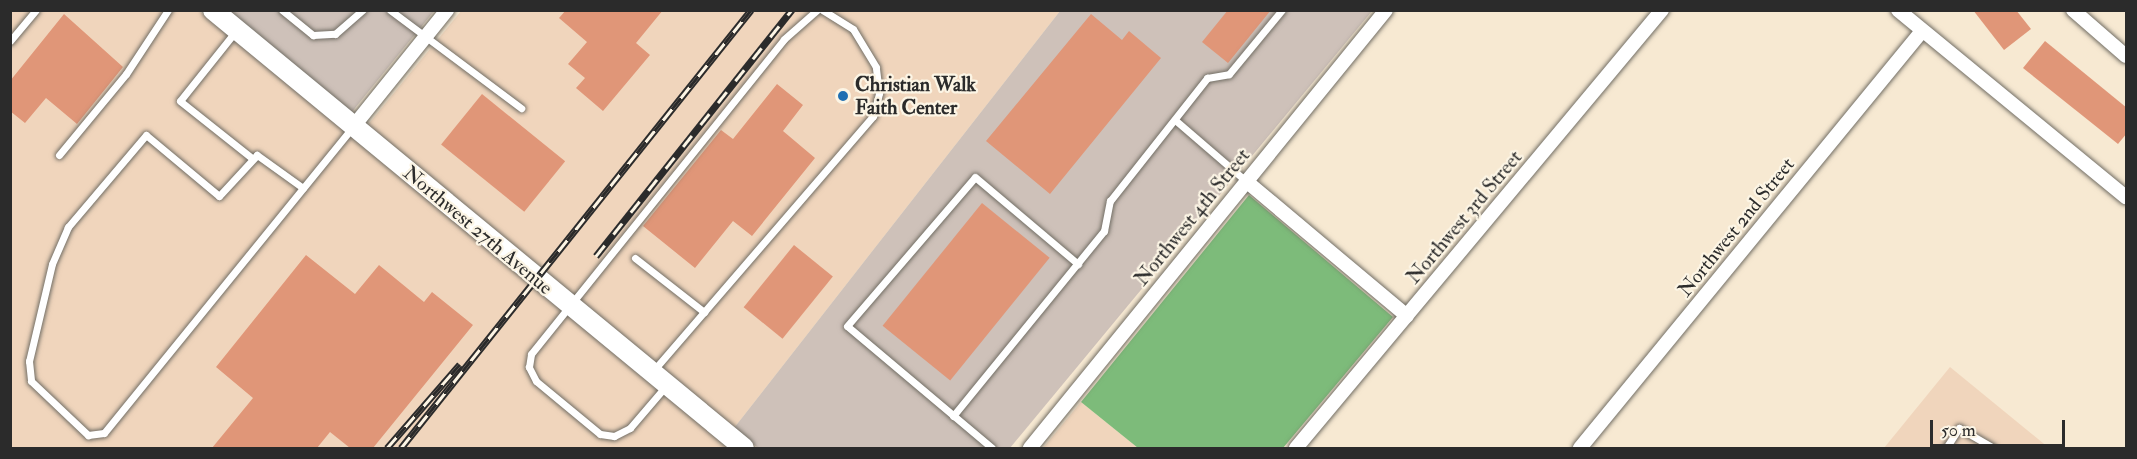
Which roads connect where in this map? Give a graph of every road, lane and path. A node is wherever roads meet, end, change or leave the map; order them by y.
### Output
1 (36, 10) edge
2 (168, 10) edge
3 (213, 10) edge
4 (282, 10) edge
5 (363, 10) edge
6 (390, 10) edge
7 (447, 10) edge
8 (818, 10) edge
9 (823, 10) edge
10 (1282, 10) edge
11 (1386, 10) edge
12 (1662, 10) edge
13 (1898, 10) edge
14 (2073, 10) edge
15 (236, 30) junction
16 (1922, 31) junction
17 (423, 40) junction
18 (10, 41) edge
19 (2127, 56) edge
20 (521, 108) dead end
21 (1175, 120) junction
22 (353, 127) junction
23 (58, 155) dead end
24 (252, 158) junction
25 (1246, 181) junction
26 (303, 188) junction
27 (2127, 197) edge
28 (635, 258) dead end
29 (1078, 264) junction
30 (570, 306) junction
31 (704, 312) junction
32 (1407, 316) junction
33 (659, 379) junction
34 (953, 416) junction
35 (744, 448) edge
36 (992, 448) edge
37 (1030, 448) edge
38 (1296, 448) edge
39 (1580, 448) edge
40 (1946, 448) edge
41 (1993, 448) edge

1 - 18 lane
2 - 23 lane
3 - 15 main road, Northwest 27th Avenue
4 - 5 lane
6 - 17 lane
7 - 17 street
8 - 30 lane
9 - 31 lane
10 - 21 lane
11 - 25 street, Northwest 4th Street
12 - 32 street, Northwest 3rd Street
13 - 16 street
14 - 19 street
15 - 22 main road, Northwest 27th Avenue
15 - 24 lane
16 - 27 street
16 - 39 street, Northwest 2nd Street
17 - 20 lane
17 - 22 street
21 - 25 lane
21 - 29 lane
22 - 26 lane
22 - 30 main road, Northwest 27th Avenue
24 - 26 lane
24 - 26 lane
25 - 32 street
25 - 37 street, Northwest 4th Street
28 - 31 lane
29 - 34 lane
29 - 34 lane
30 - 33 main road, Northwest 27th Avenue
30 - 33 lane
31 - 33 lane
32 - 38 street, Northwest 3rd Street
33 - 35 main road, Northwest 27th Avenue
34 - 36 lane
40 - 41 lane

